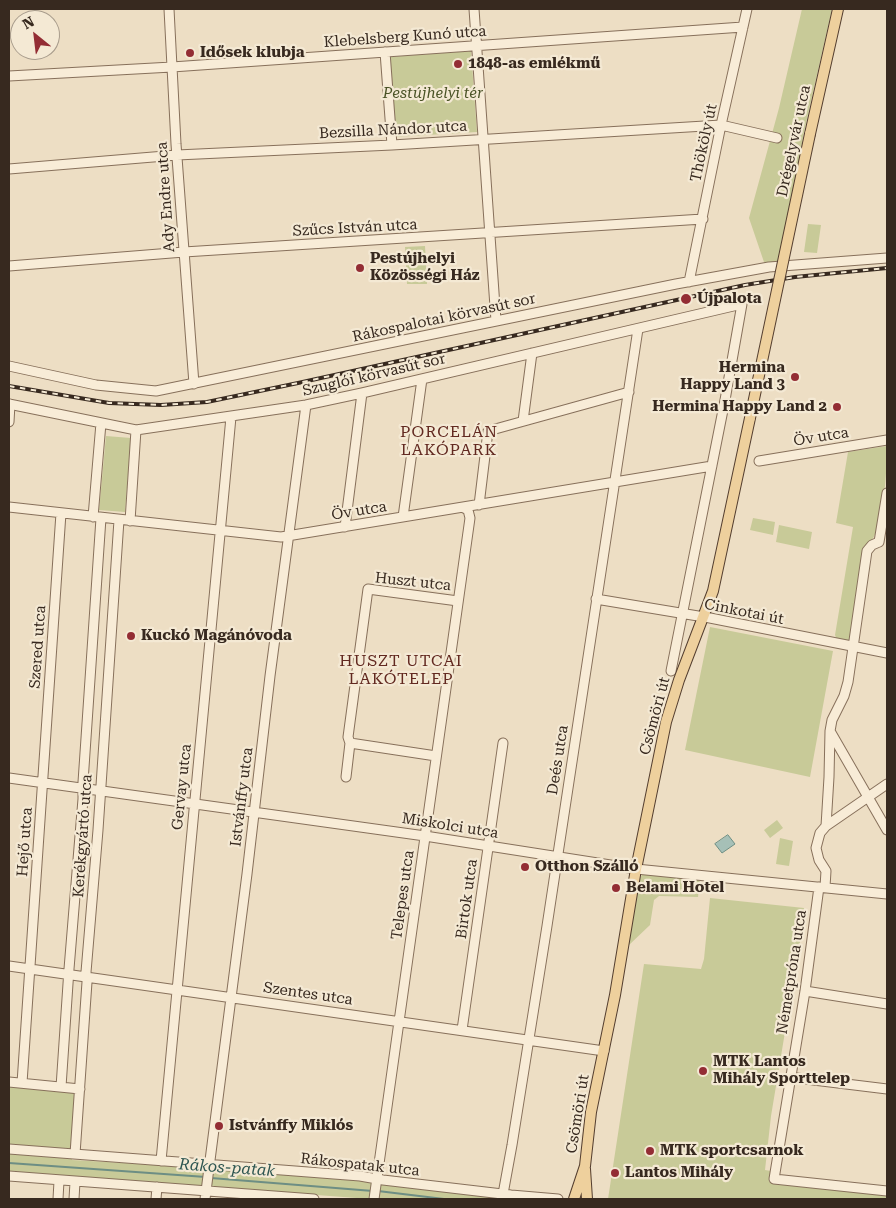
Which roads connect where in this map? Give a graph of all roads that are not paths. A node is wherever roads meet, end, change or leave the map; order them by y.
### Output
1 (169, 9) edge
2 (474, 9) edge
3 (747, 9) edge
4 (838, 9) edge
5 (743, 27) junction
6 (477, 46) junction
7 (385, 52) junction
8 (172, 67) junction
9 (9, 76) edge
10 (721, 125) junction
11 (777, 138) dead end
12 (484, 139) junction
13 (392, 145) junction
14 (177, 155) junction
15 (9, 169) edge
16 (703, 219) junction
17 (491, 233) junction
18 (184, 252) junction
19 (887, 258) edge
20 (9, 266) edge
21 (779, 279) joint
22 (689, 282) junction
23 (742, 304) joint
24 (496, 322) junction
25 (638, 329) junction
26 (532, 354) junction
27 (9, 366) edge
28 (422, 379) junction
29 (194, 384) junction
30 (629, 392) junction
31 (362, 393) junction
32 (9, 404) edge
33 (306, 405) junction
34 (231, 417) junction
35 (523, 421) junction
36 (9, 422) edge
37 (101, 423) junction
38 (136, 430) junction
39 (887, 440) edge
40 (759, 461) dead end
41 (712, 466) junction
42 (616, 483) junction
43 (887, 493) edge
44 (479, 505) junction
45 (9, 507) edge
46 (464, 508) junction
47 (61, 513) junction
48 (97, 517) junction
49 (403, 517) junction
50 (119, 520) junction
51 (130, 521) junction
52 (345, 527) junction
53 (221, 531) junction
54 (289, 536) junction
55 (883, 543) edge
56 (596, 599) junction
57 (458, 600) junction
58 (684, 614) junction
59 (703, 617) junction
60 (854, 646) junction
61 (887, 653) edge
62 (671, 671) dead end
63 (830, 731) junction
64 (350, 743) junction
65 (503, 743) dead end
66 (436, 756) junction
67 (346, 777) dead end
68 (9, 778) edge
69 (43, 783) junction
70 (887, 784) edge
71 (83, 788) junction
72 (100, 792) junction
73 (868, 797) junction
74 (194, 804) junction
75 (254, 812) junction
76 (826, 826) junction
77 (887, 830) edge
78 (425, 836) junction
79 (488, 846) junction
80 (558, 857) junction
81 (636, 869) junction
82 (822, 887) junction
83 (887, 894) edge
84 (9, 966) edge
85 (31, 969) junction
86 (69, 974) junction
87 (87, 977) junction
88 (176, 990) junction
89 (805, 991) junction
90 (231, 998) junction
91 (887, 1004) edge
92 (399, 1021) junction
93 (462, 1030) junction
94 (529, 1040) junction
95 (604, 1051) junction
96 (790, 1077) junction
97 (9, 1082) edge
98 (22, 1084) junction
99 (62, 1087) junction
100 (80, 1089) junction
101 (887, 1089) edge
102 (9, 1149) edge
103 (75, 1154) junction
104 (161, 1161) junction
105 (210, 1165) junction
106 (585, 1166) junction
107 (9, 1176) edge
108 (60, 1181) junction
109 (377, 1181) junction
110 (76, 1182) junction
111 (157, 1187) junction
112 (887, 1191) edge
113 (503, 1194) junction
114 (206, 1196) edge
115 (374, 1198) edge
116 (58, 1199) edge
117 (74, 1199) edge
118 (156, 1199) edge
119 (314, 1199) edge
120 (558, 1199) edge
121 (574, 1199) edge
122 (587, 1199) edge

1 - 8 street, Ady Endre utca
2 - 6 street
3 - 5 street, Thököly út
4 - 21 main road, Drégelyvár utca, bridge
5 - 6 street, Klebelsberg Kunó utca
5 - 10 street, Thököly út
6 - 7 street, Klebelsberg Kunó utca
6 - 12 street
7 - 8 street, Klebelsberg Kunó utca
7 - 13 street
8 - 9 street, Klebelsberg Kunó utca
8 - 14 street, Ady Endre utca
10 - 11 street, Bezsilla Nándor utca
10 - 12 street, Bezsilla Nándor utca
10 - 16 street, Thököly út
12 - 13 street, Bezsilla Nándor utca
12 - 17 street
13 - 14 street, Bezsilla Nándor utca
14 - 15 street, Bezsilla Nándor utca
14 - 18 street, Ady Endre utca
16 - 17 street, Szűcs István utca
16 - 22 street, Thököly út
17 - 18 street, Szűcs István utca
17 - 24 street
18 - 20 street, Szűcs István utca
18 - 29 street, Ady Endre utca
19 - 22 street, Rákospalotai körvasút sor
21 - 59 main road, Csömöri út, bridge
22 - 24 street, Rákospalotai körvasút sor
23 - 25 street, Szuglói körvasút sor
23 - 41 street, Csömöri út
24 - 29 street, Rákospalotai körvasút sor
25 - 26 street, Szuglói körvasút sor
25 - 30 street, Deés utca
26 - 28 street, Szuglói körvasút sor
26 - 35 street
27 - 29 street, Rákospalotai körvasút sor
28 - 31 street, Szuglói körvasút sor
28 - 49 street
30 - 35 street
30 - 42 street, Deés utca
31 - 33 street, Szuglói körvasút sor
31 - 52 street
32 - 36 street
32 - 37 street, Szuglói körvasút sor
33 - 34 street, Szuglói körvasút sor
33 - 54 street, Istvánffy utca
34 - 38 street, Szuglói körvasút sor
34 - 53 street, Gervay utca
35 - 44 street
37 - 38 street, Szuglói körvasút sor
37 - 48 street, Kerékgyártó utca
38 - 51 street
39 - 40 street, Öv utca
41 - 42 street, Öv utca
41 - 58 street, Csömöri út
42 - 44 street, Öv utca
42 - 56 street, Deés utca
43 - 55 street
44 - 46 street, Öv utca
45 - 47 street, Öv utca
46 - 49 street, Öv utca
46 - 57 street, Telepes utca
47 - 48 street, Öv utca
47 - 69 street, Szered utca
48 - 50 street, Öv utca
48 - 71 street, Kerékgyártó utca
49 - 52 street, Öv utca
50 - 51 street, Öv utca
50 - 72 street, Kerékgyártó utca
51 - 53 street, Öv utca
52 - 54 street, Öv utca
53 - 54 street, Öv utca
53 - 74 street, Gervay utca
54 - 75 street, Istvánffy utca
55 - 60 street
56 - 58 street, Cinkotai út
56 - 80 street, Deés utca
57 - 64 street, Huszt utca
57 - 66 street, Telepes utca
58 - 59 street, Cinkotai út
58 - 62 street, Csömöri út
59 - 60 street, Cinkotai út
59 - 81 main road, Csömöri út
60 - 61 street, Cinkotai út
60 - 63 street
63 - 73 street
63 - 76 street
64 - 66 street
64 - 67 street, Huszt utca
65 - 79 street, Birtok utca
66 - 78 street, Telepes utca
68 - 69 street, Miskolci utca
69 - 71 street, Miskolci utca
69 - 85 street, Hejő utca
70 - 73 street
71 - 72 street, Miskolci utca
71 - 86 street, Kerékgyártó utca
72 - 74 street, Miskolci utca
72 - 87 street, Kerékgyártó utca
73 - 76 street
73 - 77 street
74 - 75 street, Miskolci utca
74 - 88 street, Gervay utca
75 - 78 street, Miskolci utca
75 - 90 street, Istvánffy utca
76 - 82 street, Németpróna utca
78 - 79 street, Miskolci utca
78 - 92 street, Telepes utca
79 - 80 street, Miskolci utca
79 - 93 street, Birtok utca
80 - 81 street, Miskolci utca
80 - 94 street, Deés utca
81 - 82 street, Miskolci utca
81 - 95 main road, Csömöri út
82 - 83 street, Miskolci utca
82 - 89 street, Németpróna utca
84 - 85 street, Szentes utca
85 - 86 street, Szentes utca
85 - 98 street, Hejő utca
86 - 87 street, Szentes utca
86 - 99 street, Kerékgyártó utca
87 - 88 street, Szentes utca
87 - 100 street, Kerékgyártó utca
88 - 90 street, Szentes utca
88 - 104 street, Gervay utca
89 - 91 street
89 - 96 street, Németpróna utca
90 - 92 street, Szentes utca
90 - 105 street, Istvánffy utca
92 - 93 street, Szentes utca
92 - 109 street, Telepes utca
93 - 94 street, Szentes utca
94 - 95 street, Szentes utca
94 - 113 street, Deés utca
95 - 106 main road, Csömöri út
96 - 101 street
96 - 112 street, Németpróna utca
97 - 98 street
98 - 99 street
99 - 100 street
100 - 103 street, Kerékgyártó utca
102 - 103 street, Rákospatak utca
103 - 104 street, Rákospatak utca
104 - 105 street, Rákospatak utca
105 - 109 street, Rákospatak utca
105 - 114 street, Istvánffy utca
106 - 121 main road, Csömöri út
106 - 122 main road, Csömöri út
107 - 108 street
108 - 110 street
108 - 116 street
109 - 113 street, Rákospatak utca
109 - 115 street, Telepes utca
110 - 111 street
110 - 117 street
111 - 114 street
111 - 118 street
113 - 120 street, Rákospatak utca
114 - 119 street

